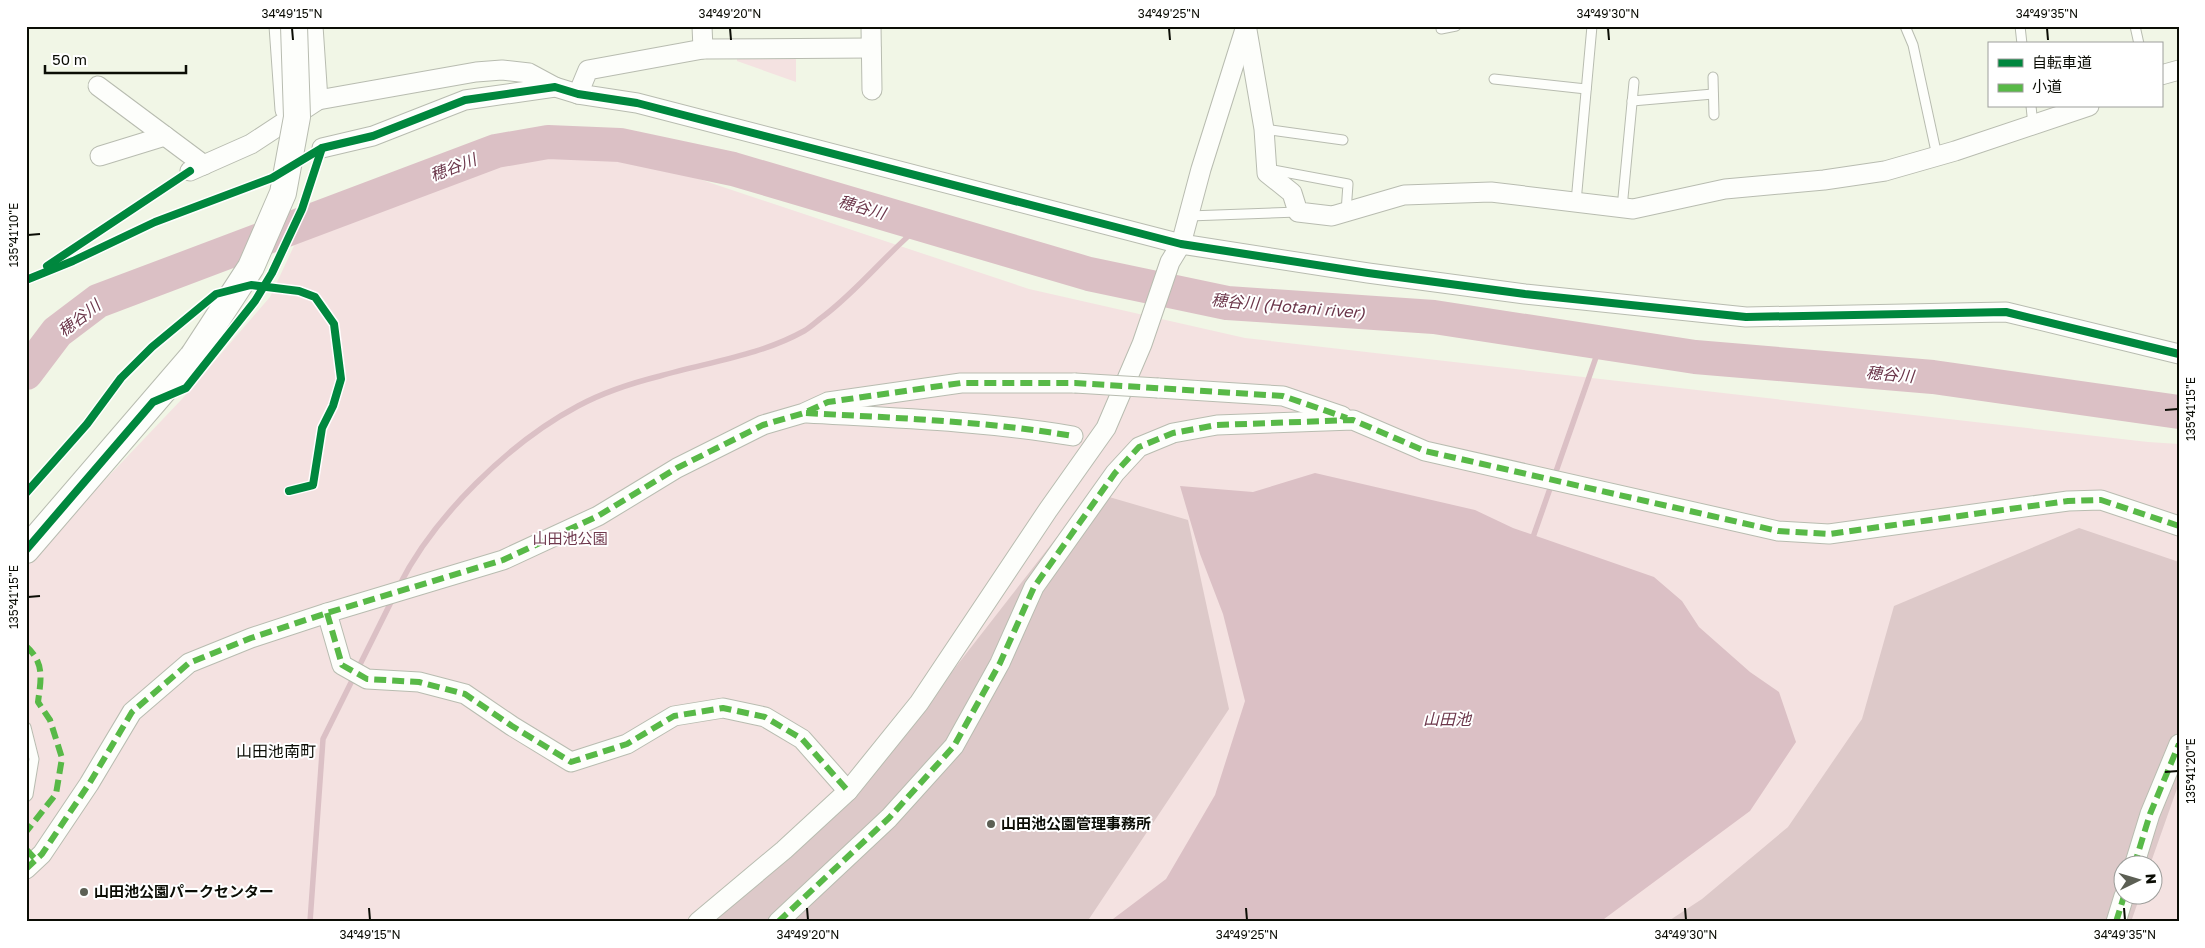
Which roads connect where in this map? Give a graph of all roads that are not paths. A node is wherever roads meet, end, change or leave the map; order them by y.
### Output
1 (279, 26) edge
2 (294, 26) edge
3 (313, 26) edge
4 (702, 26) edge
5 (871, 26) edge
6 (1247, 26) edge
7 (1456, 26) edge
8 (1592, 26) edge
9 (1905, 26) edge
10 (2020, 26) edge
11 (2135, 26) edge
12 (1441, 29) dead end
13 (2022, 42) edge
14 (2139, 42) edge
15 (871, 48) junction
16 (703, 49) junction
17 (2179, 70) edge
18 (2162, 75) edge
19 (1713, 77) dead end
20 (1494, 79) dead end
21 (1634, 82) dead end
22 (98, 86) dead end
23 (555, 87) junction
24 (1586, 88) junction
25 (872, 90) dead end
26 (578, 94) junction
27 (1713, 94) junction
28 (318, 100) junction
29 (1632, 101) junction
30 (2078, 108) edge
31 (1714, 115) dead end
32 (2032, 116) edge
33 (286, 122) junction
34 (1264, 129) junction
35 (165, 136) junction
36 (1343, 140) dead end
37 (322, 148) dead end
38 (100, 156) dead end
39 (1937, 156) junction
40 (1266, 168) junction
41 (1576, 202) junction
42 (1622, 208) junction
43 (1298, 212) junction
44 (1346, 212) junction
45 (1189, 216) junction
46 (1182, 244) junction
47 (2179, 354) edge
48 (804, 413) junction
49 (1353, 420) junction
50 (1073, 436) dead end
51 (2179, 526) edge
52 (26, 550) edge
53 (326, 613) junction
54 (26, 727) edge
55 (2179, 744) edge
56 (848, 791) junction
57 (26, 797) edge
58 (2137, 856) edge
59 (26, 869) edge
60 (2121, 906) edge
61 (698, 922) edge
62 (778, 922) edge
63 (2116, 922) edge

1 - 33 street
2 - 52 street, bridge
3 - 28 street
4 - 16 street
5 - 15 street
6 - 34 street
6 - 45 street
7 - 12 lane
8 - 24 lane
9 - 39 lane
10 - 13 lane
11 - 14 lane
15 - 16 street
15 - 25 street
16 - 26 street
17 - 18 street
19 - 27 lane
20 - 24 lane
21 - 29 lane
22 - 35 street
23 - 26 street
23 - 28 street
23 - 37 street
24 - 41 lane
26 - 46 street
27 - 29 lane
27 - 31 lane
28 - 33 street
29 - 42 lane
30 - 32 street
32 - 39 street
33 - 35 street
34 - 36 lane
34 - 40 street
35 - 38 street
39 - 42 street
40 - 43 street
40 - 44 lane
41 - 42 street
41 - 44 street
43 - 44 street
43 - 45 lane
45 - 46 street
46 - 47 street
46 - 56 street
48 - 49 street, bridge
48 - 50 street
48 - 53 street
49 - 51 street
49 - 62 street
53 - 56 street
53 - 59 street
54 - 57 lane
55 - 58 street
56 - 61 street
60 - 63 street

